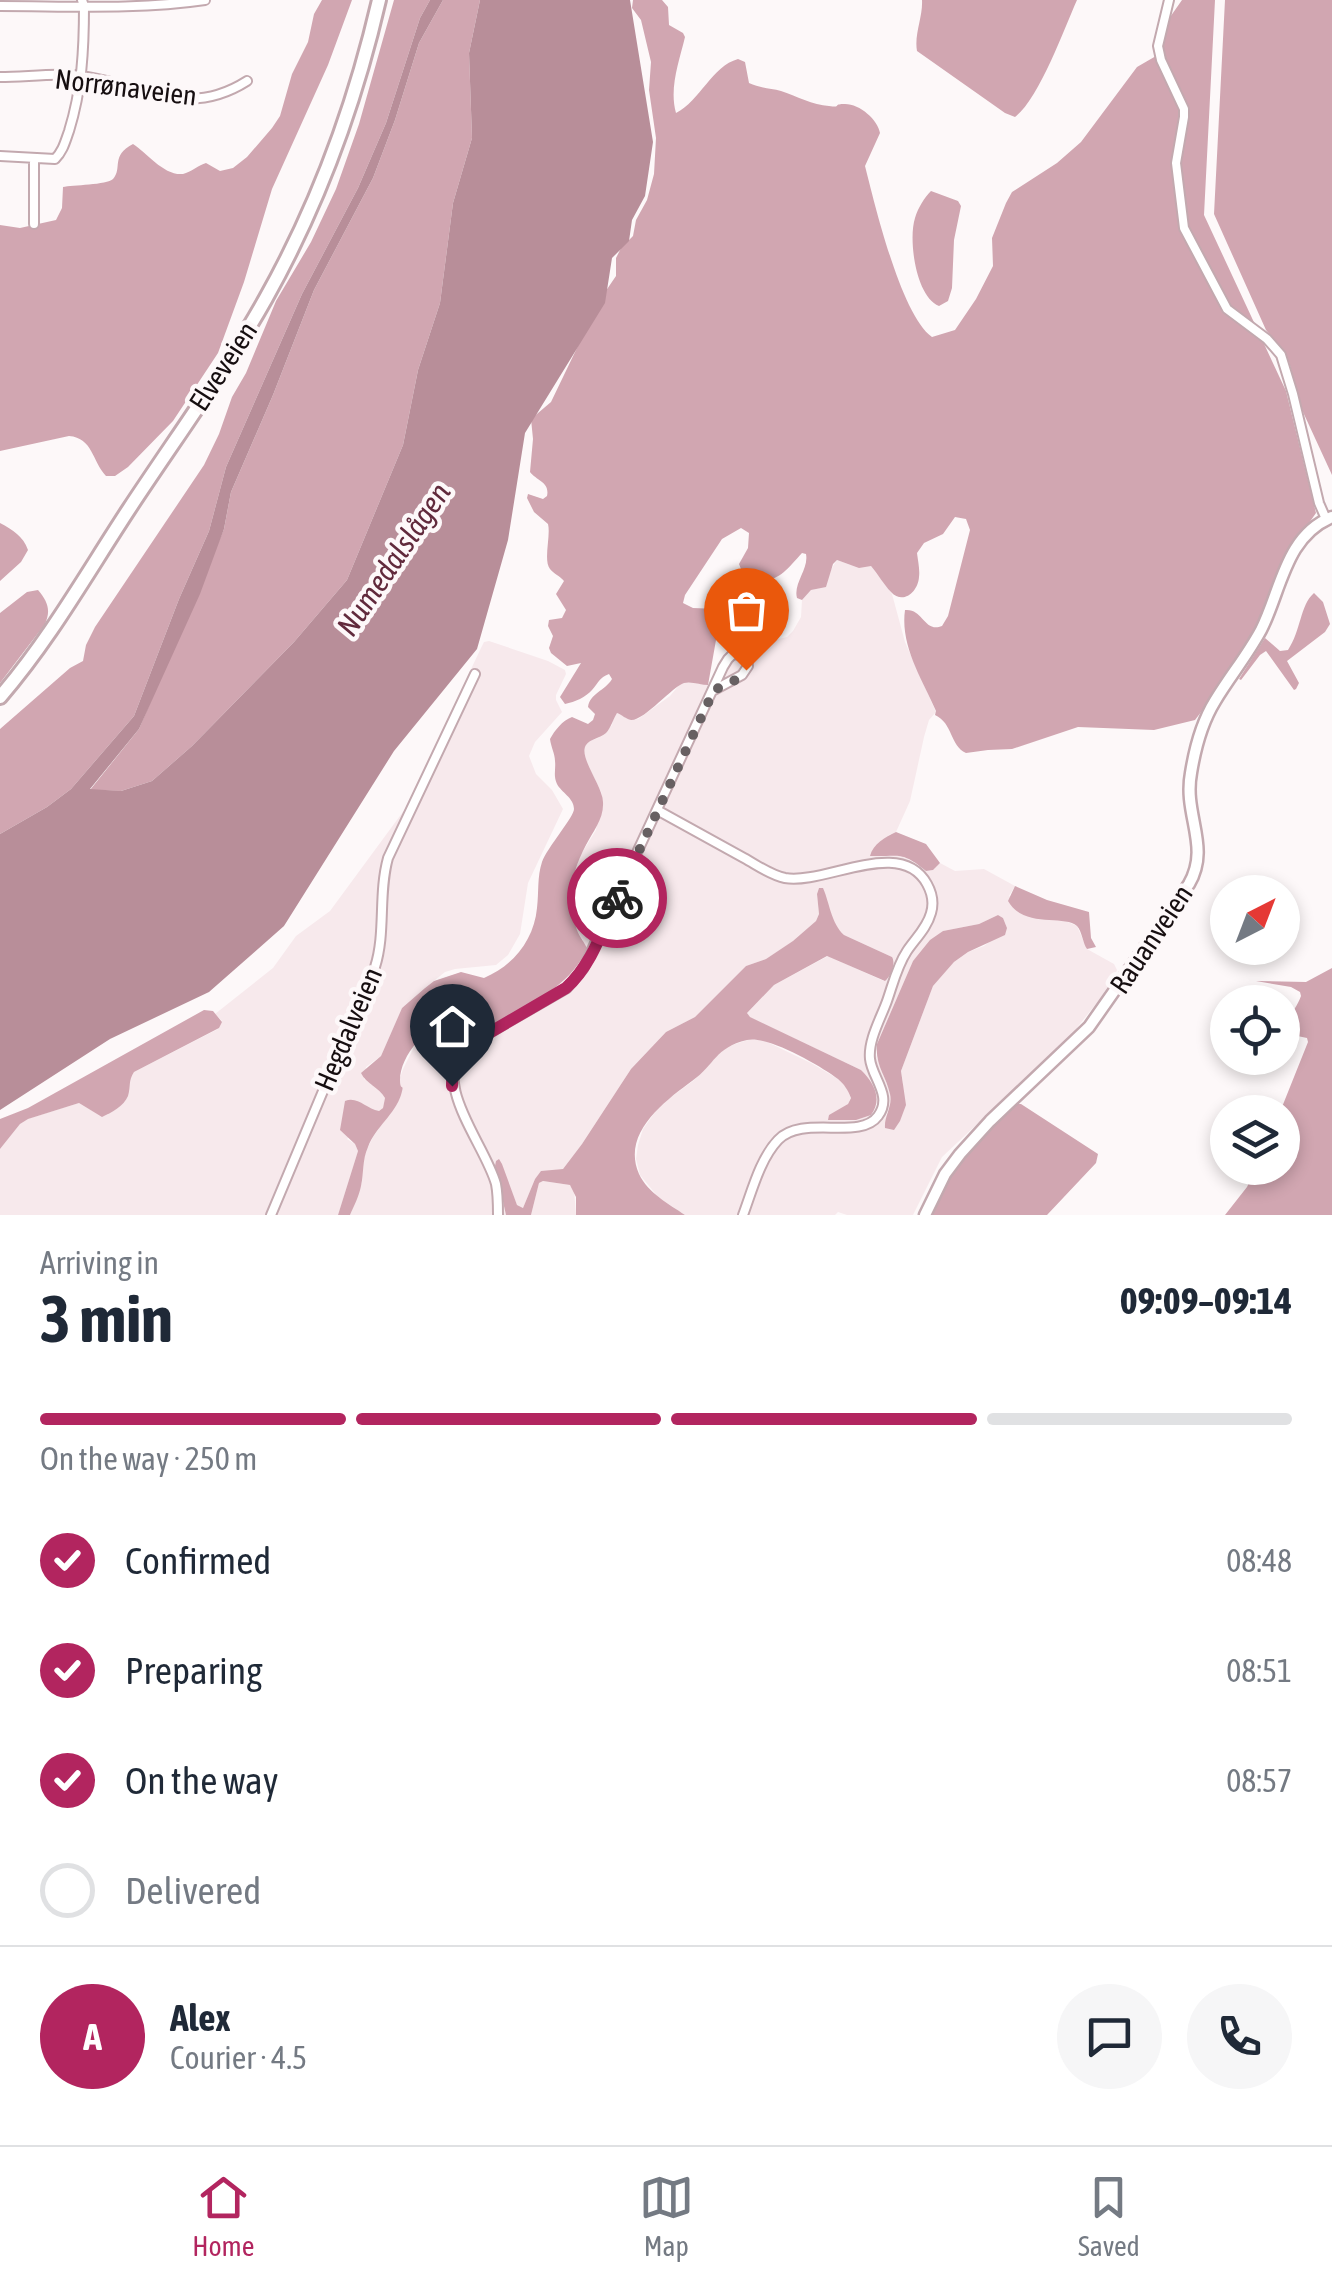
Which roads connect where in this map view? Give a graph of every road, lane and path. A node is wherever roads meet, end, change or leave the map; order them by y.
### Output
1 (205, 0) edge
2 (379, 0) edge
3 (1168, 0) edge
4 (178, 2) edge
5 (83, 3) edge
6 (0, 6) edge
7 (82, 76) junction
8 (0, 77) edge
9 (248, 81) dead end
10 (0, 156) edge
11 (34, 158) junction
12 (34, 224) dead end
13 (1329, 518) edge
14 (474, 674) dead end
15 (714, 690) junction
16 (0, 697) edge
17 (658, 810) junction
18 (271, 1215) edge
19 (498, 1215) edge
20 (742, 1215) edge
21 (925, 1215) edge

1 - 4 street
2 - 16 highway, Elveveien
3 - 13 street
4 - 5 street
5 - 6 street
5 - 7 street
7 - 8 street, Norrønaveien
7 - 9 street, Norrønaveien
7 - 11 street
10 - 11 street
11 - 12 street
13 - 21 main road, Rauanveien
14 - 18 street, Hegdalveien
15 - 15 street
15 - 17 street
17 - 19 street
17 - 20 street

